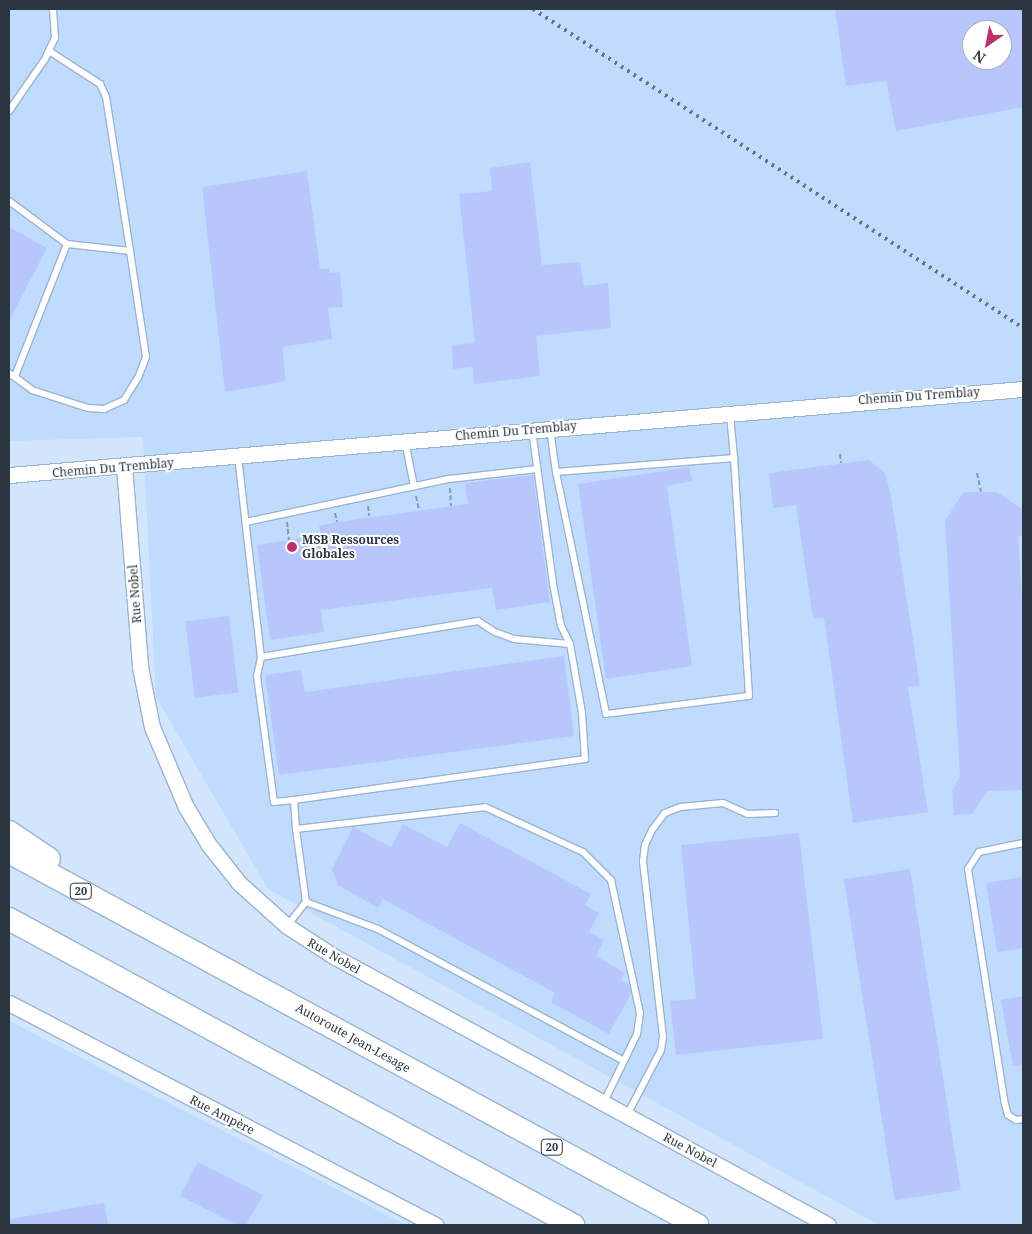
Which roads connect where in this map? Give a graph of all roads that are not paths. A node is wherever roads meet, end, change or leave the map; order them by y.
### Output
1 (53, 9) edge
2 (49, 50) junction
3 (9, 111) edge
4 (9, 201) edge
5 (67, 244) junction
6 (130, 251) junction
7 (12, 375) edge
8 (1023, 389) edge
9 (730, 412) junction
10 (549, 428) junction
11 (532, 430) junction
12 (405, 441) junction
13 (238, 456) junction
14 (734, 458) junction
15 (124, 466) junction
16 (537, 469) junction
17 (556, 472) junction
18 (9, 475) edge
19 (414, 486) junction
20 (246, 522) junction
21 (570, 644) junction
22 (261, 657) junction
23 (294, 800) junction
24 (775, 813) dead end
25 (296, 829) junction
26 (9, 832) edge
27 (1023, 843) edge
28 (9, 852) edge
29 (306, 902) junction
30 (9, 919) edge
31 (287, 926) junction
32 (9, 930) edge
33 (154, 930) junction
34 (103, 969) junction
35 (9, 1003) edge
36 (624, 1061) junction
37 (603, 1103) junction
38 (627, 1116) junction
39 (1023, 1119) edge
40 (436, 1225) edge
41 (573, 1225) edge
42 (696, 1225) edge
43 (828, 1225) edge

1 - 2 lane
2 - 3 lane
2 - 6 lane
4 - 5 lane
5 - 6 lane
5 - 7 lane
6 - 7 lane
8 - 9 street, Chemin Du Tremblay
9 - 10 street, Chemin Du Tremblay
9 - 14 lane
10 - 11 street, Chemin Du Tremblay
10 - 17 lane
11 - 12 street, Chemin Du Tremblay
11 - 16 lane
12 - 13 street, Chemin Du Tremblay
12 - 19 lane
13 - 15 street, Chemin Du Tremblay
13 - 20 lane
14 - 17 lane
14 - 17 lane
15 - 18 street, Chemin Du Tremblay
15 - 31 street, Rue Nobel
16 - 19 lane
16 - 21 lane
19 - 20 lane
20 - 22 lane
21 - 22 lane
21 - 23 lane
22 - 23 lane
23 - 25 lane
24 - 38 lane
25 - 29 lane
25 - 36 lane
26 - 33 highway
27 - 39 lane
28 - 33 highway, Autoroute Jean-Lesage / 20
29 - 31 lane
29 - 36 lane
30 - 34 highway
31 - 37 street, Rue Nobel
32 - 34 highway
33 - 42 highway, Autoroute Jean-Lesage / 20
34 - 41 highway
35 - 40 street, Rue Ampère
36 - 37 lane
37 - 38 street, Rue Nobel
38 - 43 street, Rue Nobel

